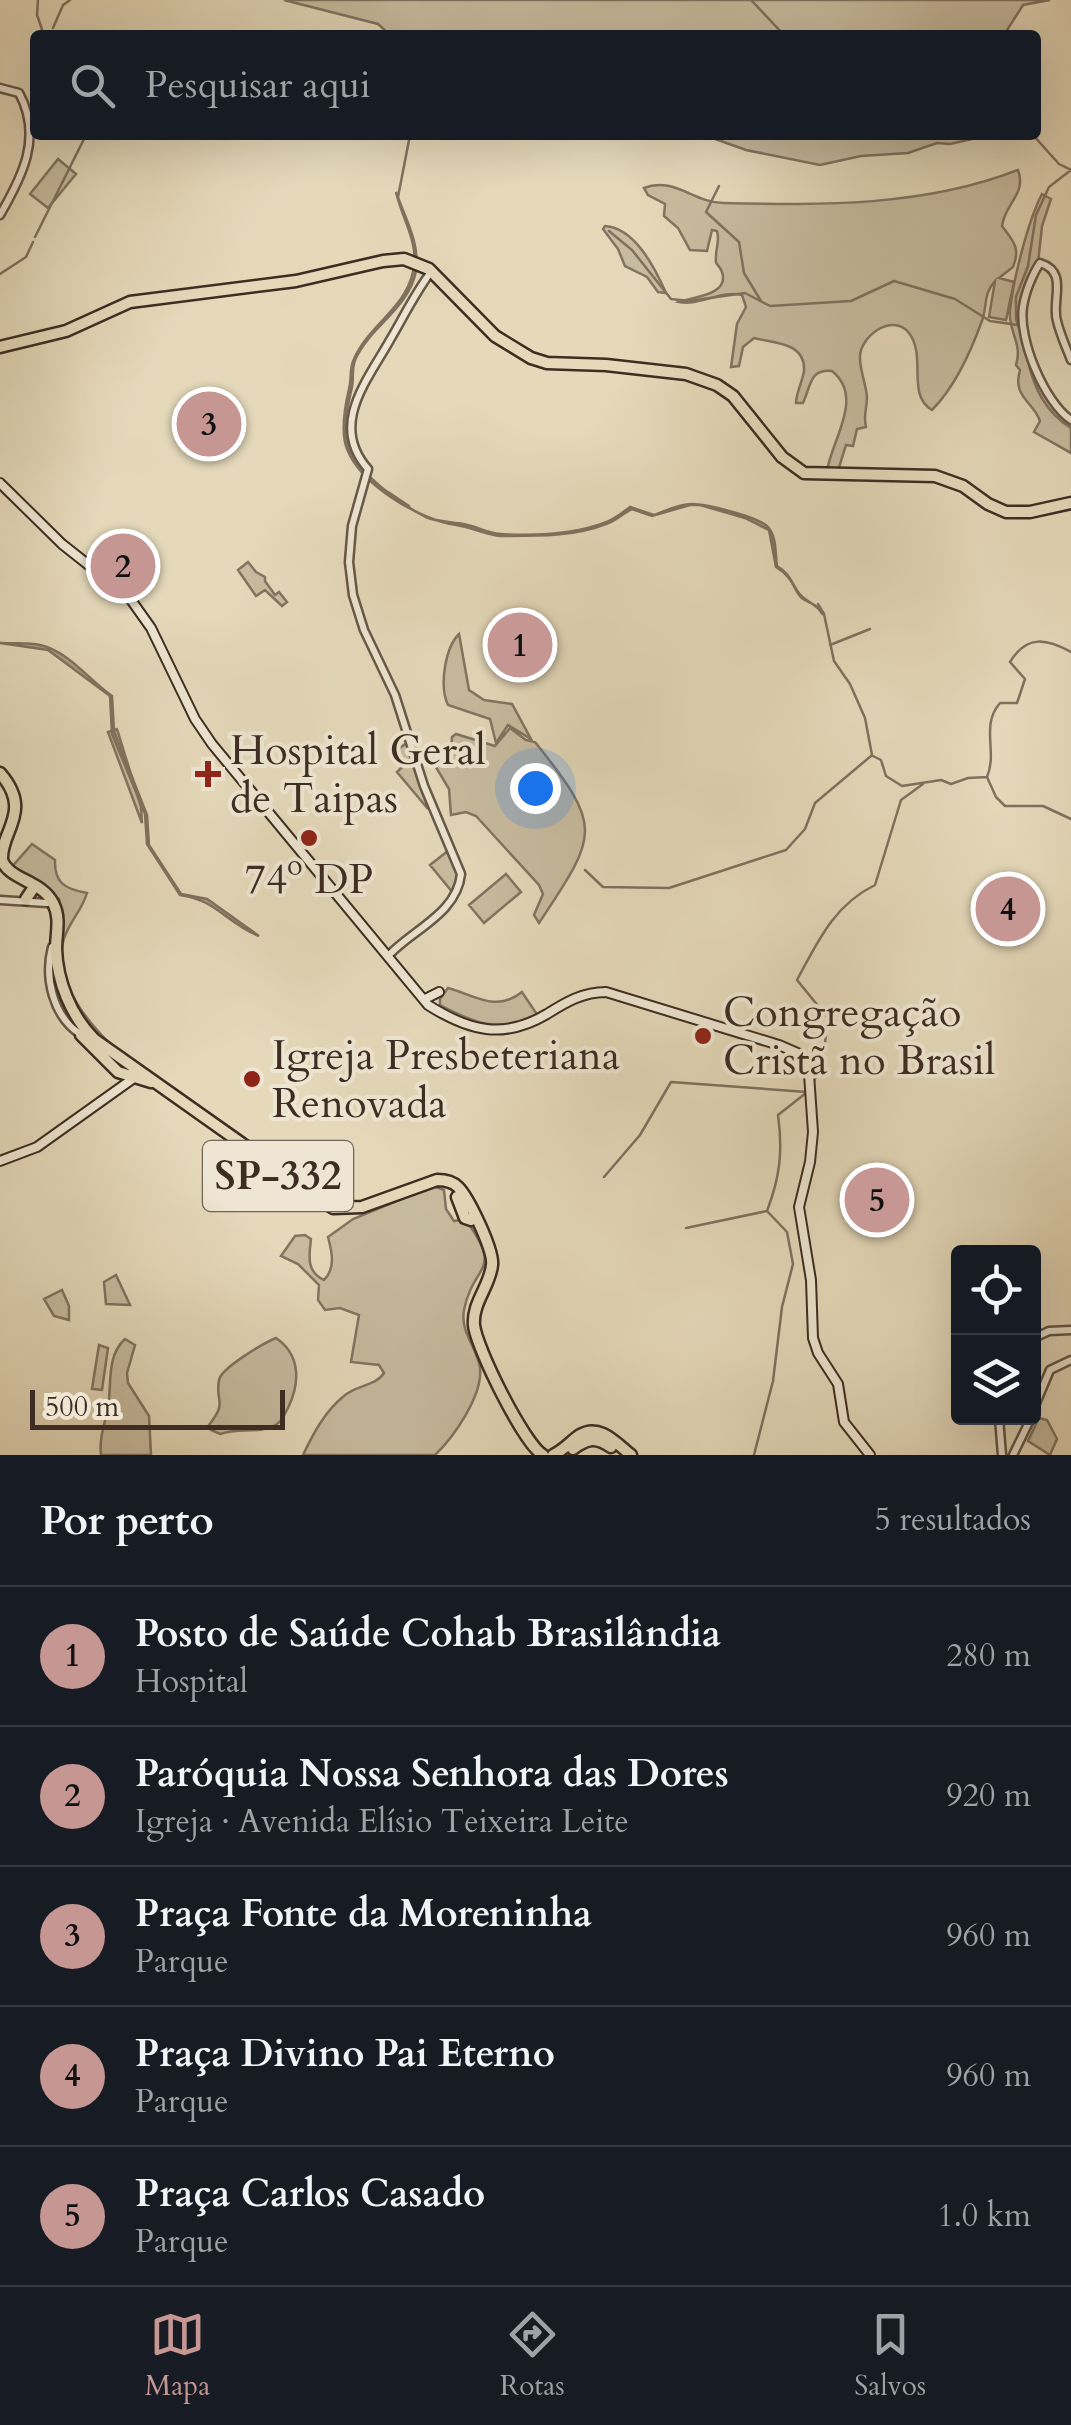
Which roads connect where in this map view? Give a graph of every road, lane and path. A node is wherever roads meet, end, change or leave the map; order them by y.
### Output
1 (0, 88) edge
2 (0, 216) edge
3 (431, 272) junction
4 (0, 347) edge
5 (1071, 359) edge
6 (1071, 420) edge
7 (0, 481) edge
8 (1071, 503) edge
9 (0, 776) edge
10 (0, 838) edge
11 (0, 865) edge
12 (42, 895) junction
13 (0, 900) edge
14 (25, 900) junction
15 (389, 955) junction
16 (439, 992) dead end
17 (427, 998) junction
18 (463, 1023) junction
19 (98, 1047) junction
20 (131, 1072) junction
21 (0, 1161) edge
22 (1071, 1330) edge
23 (1040, 1335) edge
24 (1071, 1360) edge
25 (1041, 1391) edge
26 (1000, 1425) edge
27 (1027, 1425) edge
28 (588, 1432) junction
29 (576, 1446) junction
30 (533, 1455) edge
31 (543, 1455) edge
32 (554, 1455) edge
33 (564, 1455) edge
34 (623, 1455) edge
35 (631, 1455) edge
36 (870, 1455) edge
37 (1002, 1455) edge
38 (1014, 1455) edge

1 - 2 street
3 - 4 main road
3 - 8 main road
3 - 15 street
5 - 6 street
7 - 15 main road
7 - 18 main road
9 - 10 main road
9 - 12 main road
11 - 12 main road
12 - 14 main road
12 - 14 street
12 - 19 main road, SP-332
12 - 19 main road, SP-332
13 - 14 street
15 - 17 main road
16 - 17 main road
17 - 18 main road
18 - 36 main road
19 - 20 main road, SP-332
20 - 21 main road
20 - 30 main road, SP-332
20 - 31 main road, SP-332
22 - 23 street
24 - 25 street
26 - 37 street
27 - 38 street
28 - 29 main road
28 - 32 main road
28 - 35 main road
29 - 33 main road
29 - 34 main road

